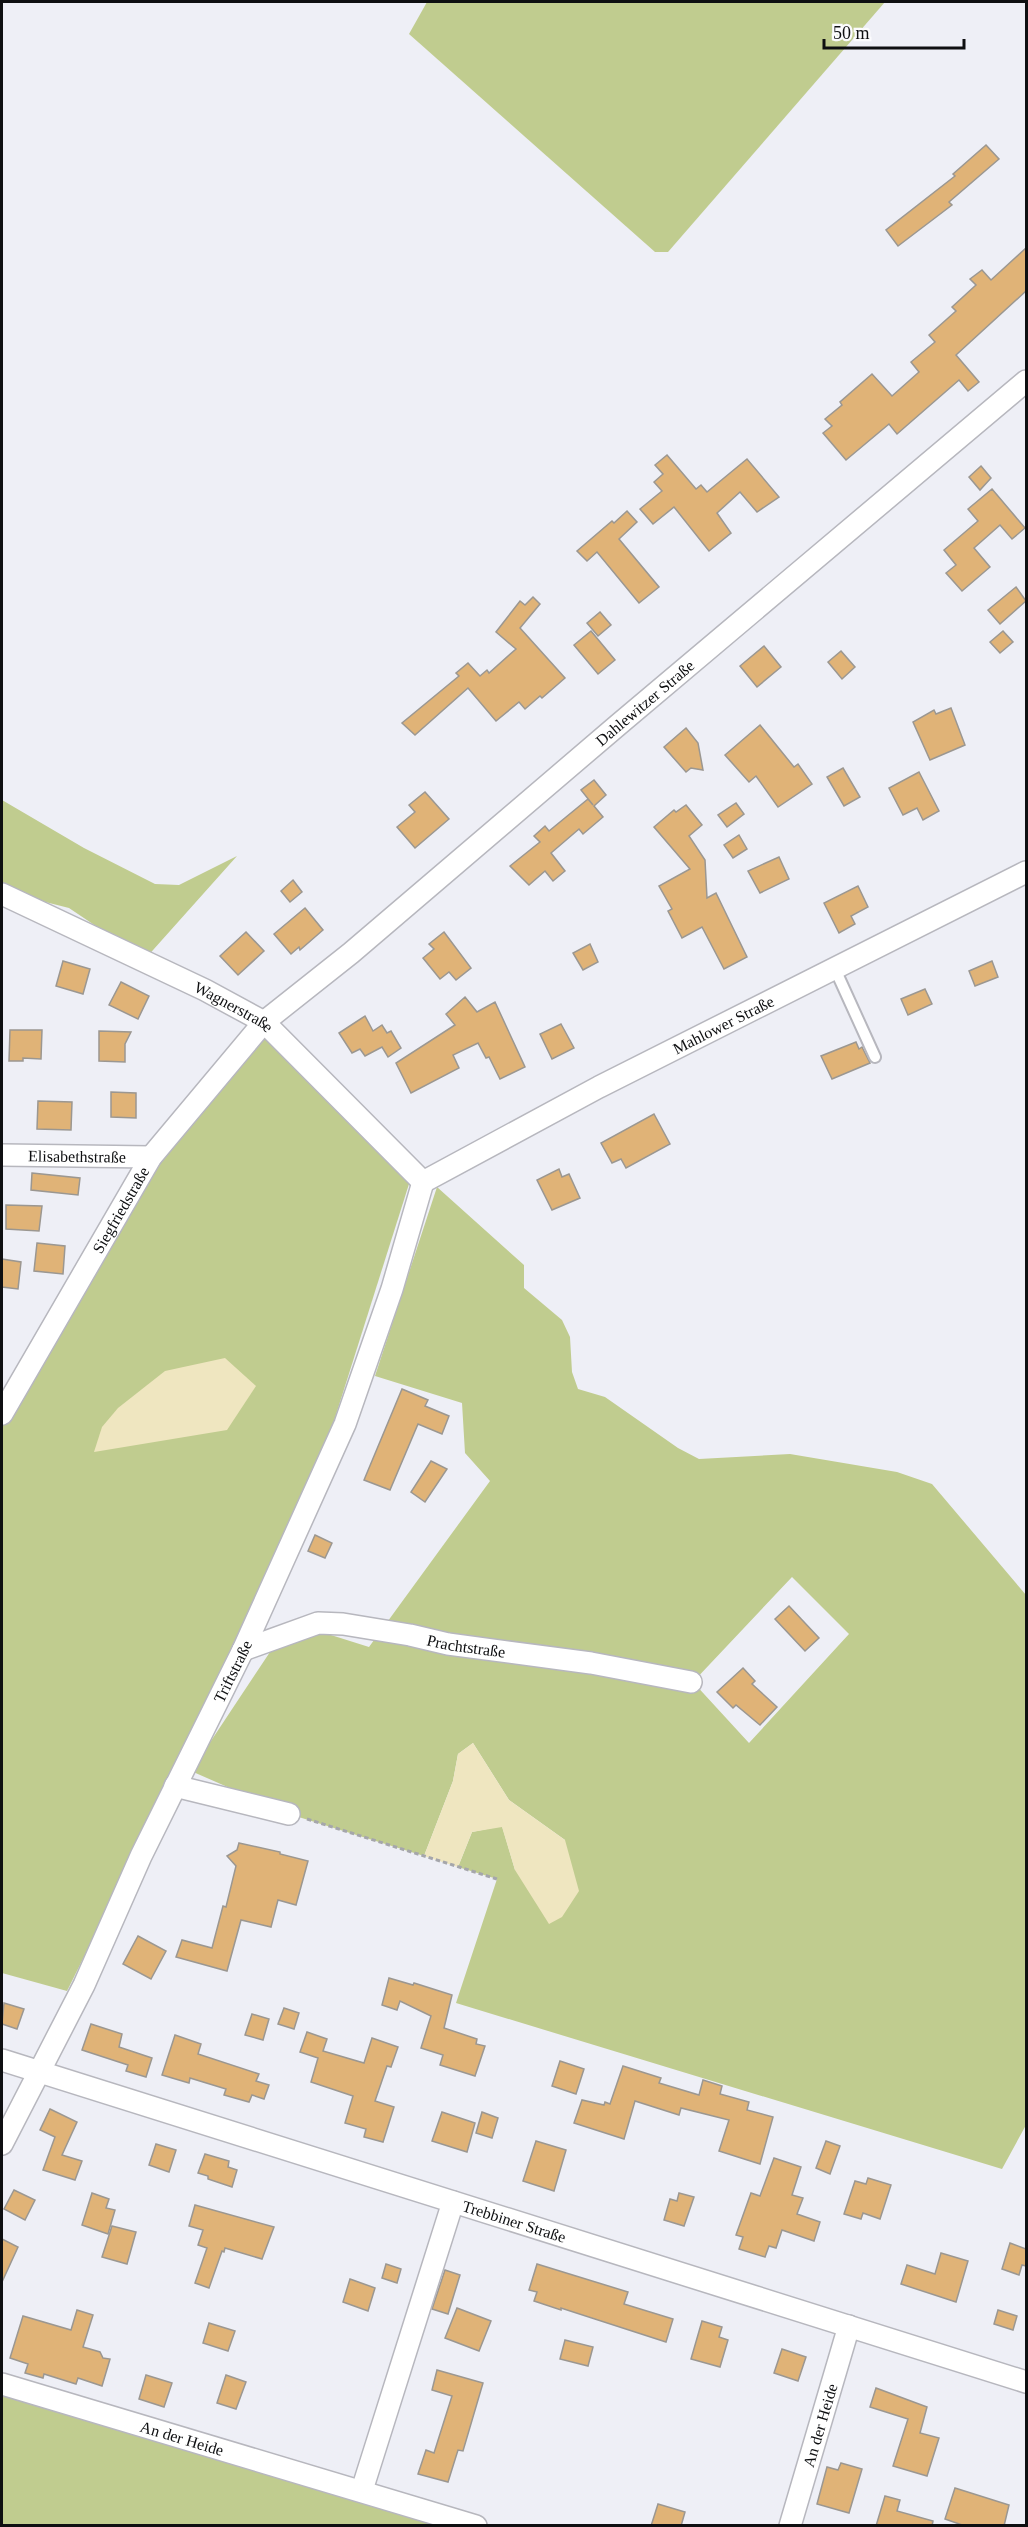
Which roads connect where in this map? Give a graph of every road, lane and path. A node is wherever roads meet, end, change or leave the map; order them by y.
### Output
1 (1026, 381) edge
2 (1026, 872) edge
3 (2, 894) edge
4 (835, 969) junction
5 (264, 1022) junction
6 (875, 1057) dead end
7 (2, 1155) edge
8 (151, 1157) junction
9 (423, 1182) junction
10 (2, 1412) edge
11 (243, 1650) junction
12 (691, 1682) dead end
13 (175, 1786) junction
14 (289, 1814) joint
15 (497, 1879) dead end
16 (2, 2060) edge
17 (38, 2072) junction
18 (2, 2144) edge
19 (453, 2202) junction
20 (849, 2326) junction
21 (1026, 2382) edge
22 (2, 2384) edge
23 (362, 2490) junction
24 (476, 2526) edge
25 (790, 2526) edge

1 - 5 street, Dahlewitzer Straße
2 - 4 street, Mahlower Straße
3 - 5 street, Wagnerstraße
4 - 6 lane
4 - 9 street, Mahlower Straße
5 - 8 street, Siegfriedstraße
5 - 9 street, Wagnerstraße
7 - 8 street, Elisabethstraße
8 - 10 street, Siegfriedstraße
9 - 11 street, Triftstraße
11 - 12 street, Prachtstraße
11 - 13 street, Triftstraße
13 - 14 street
13 - 17 street, Triftstraße
14 - 15 path
16 - 17 street, Trebbiner Straße
17 - 18 street, Triftstraße
17 - 19 street, Trebbiner Straße
19 - 20 street, Trebbiner Straße
19 - 23 street
20 - 21 street, Trebbiner Straße
20 - 25 street, An der Heide
22 - 23 street, An der Heide
23 - 24 street, An der Heide

